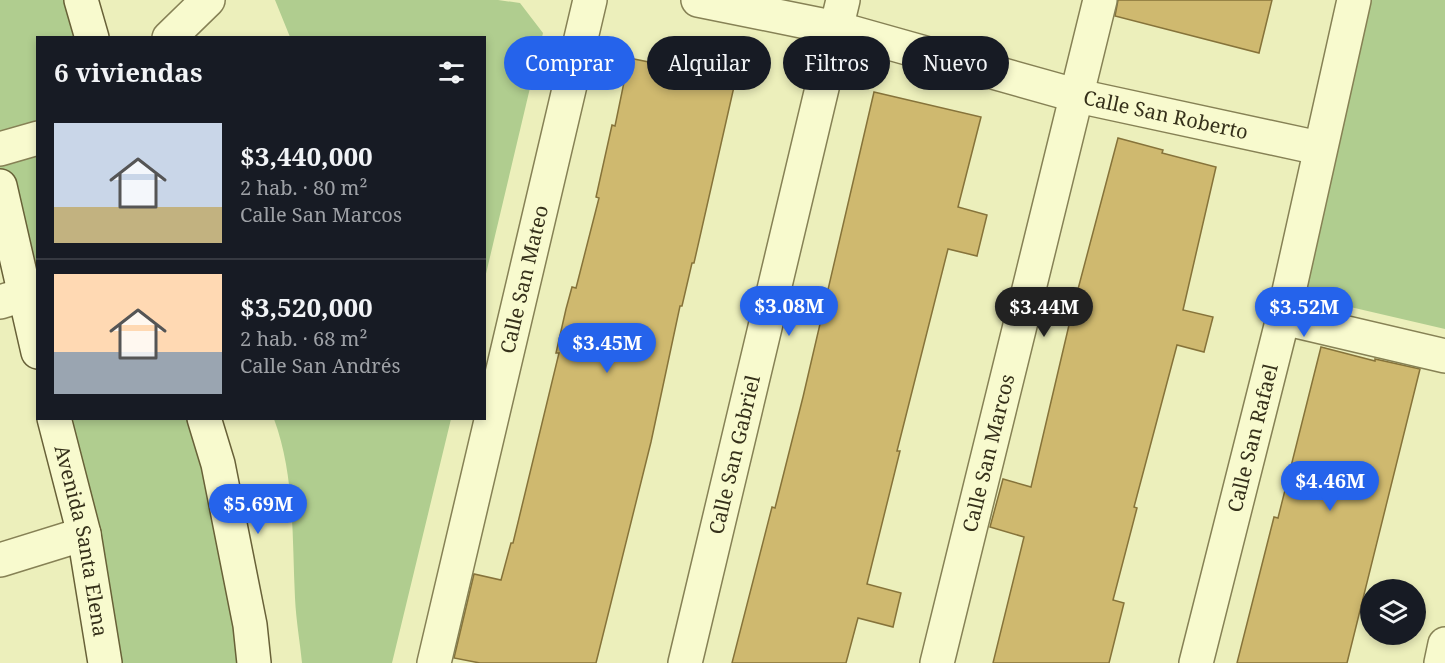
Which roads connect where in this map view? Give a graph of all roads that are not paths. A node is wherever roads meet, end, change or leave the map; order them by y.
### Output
1 (81, 0) edge
2 (208, 0) edge
3 (590, 0) edge
4 (698, 0) edge
5 (1100, 0) edge
6 (1354, 0) edge
7 (839, 14) edge
8 (91, 36) edge
9 (171, 36) edge
10 (1078, 96) junction
11 (36, 139) edge
12 (1319, 148) junction
13 (0, 149) edge
14 (0, 186) edge
15 (12, 298) edge
16 (1282, 318) junction
17 (36, 348) edge
18 (1445, 356) edge
19 (55, 420) edge
20 (205, 420) edge
21 (84, 534) junction
22 (0, 560) edge
23 (1445, 644) edge
24 (105, 663) edge
25 (254, 663) edge
26 (434, 663) edge
27 (685, 663) edge
28 (937, 663) edge
29 (1196, 663) edge
30 (1441, 663) edge

1 - 8 street
2 - 9 street
3 - 26 street, Calle San Mateo
4 - 7 street, Calle San Roberto
5 - 10 street, Calle San Marcos
6 - 12 street, Calle San Rafael
7 - 10 street, Calle San Roberto
7 - 27 street, Calle San Gabriel
10 - 12 street, Calle San Roberto
10 - 28 street, Calle San Marcos
11 - 13 street
12 - 16 street, Calle San Rafael
14 - 15 street
15 - 17 street
16 - 18 street
16 - 29 street, Calle San Rafael
19 - 21 street, Avenida Santa Elena
20 - 25 street
21 - 22 street
21 - 24 street, Avenida Santa Elena
23 - 30 street

